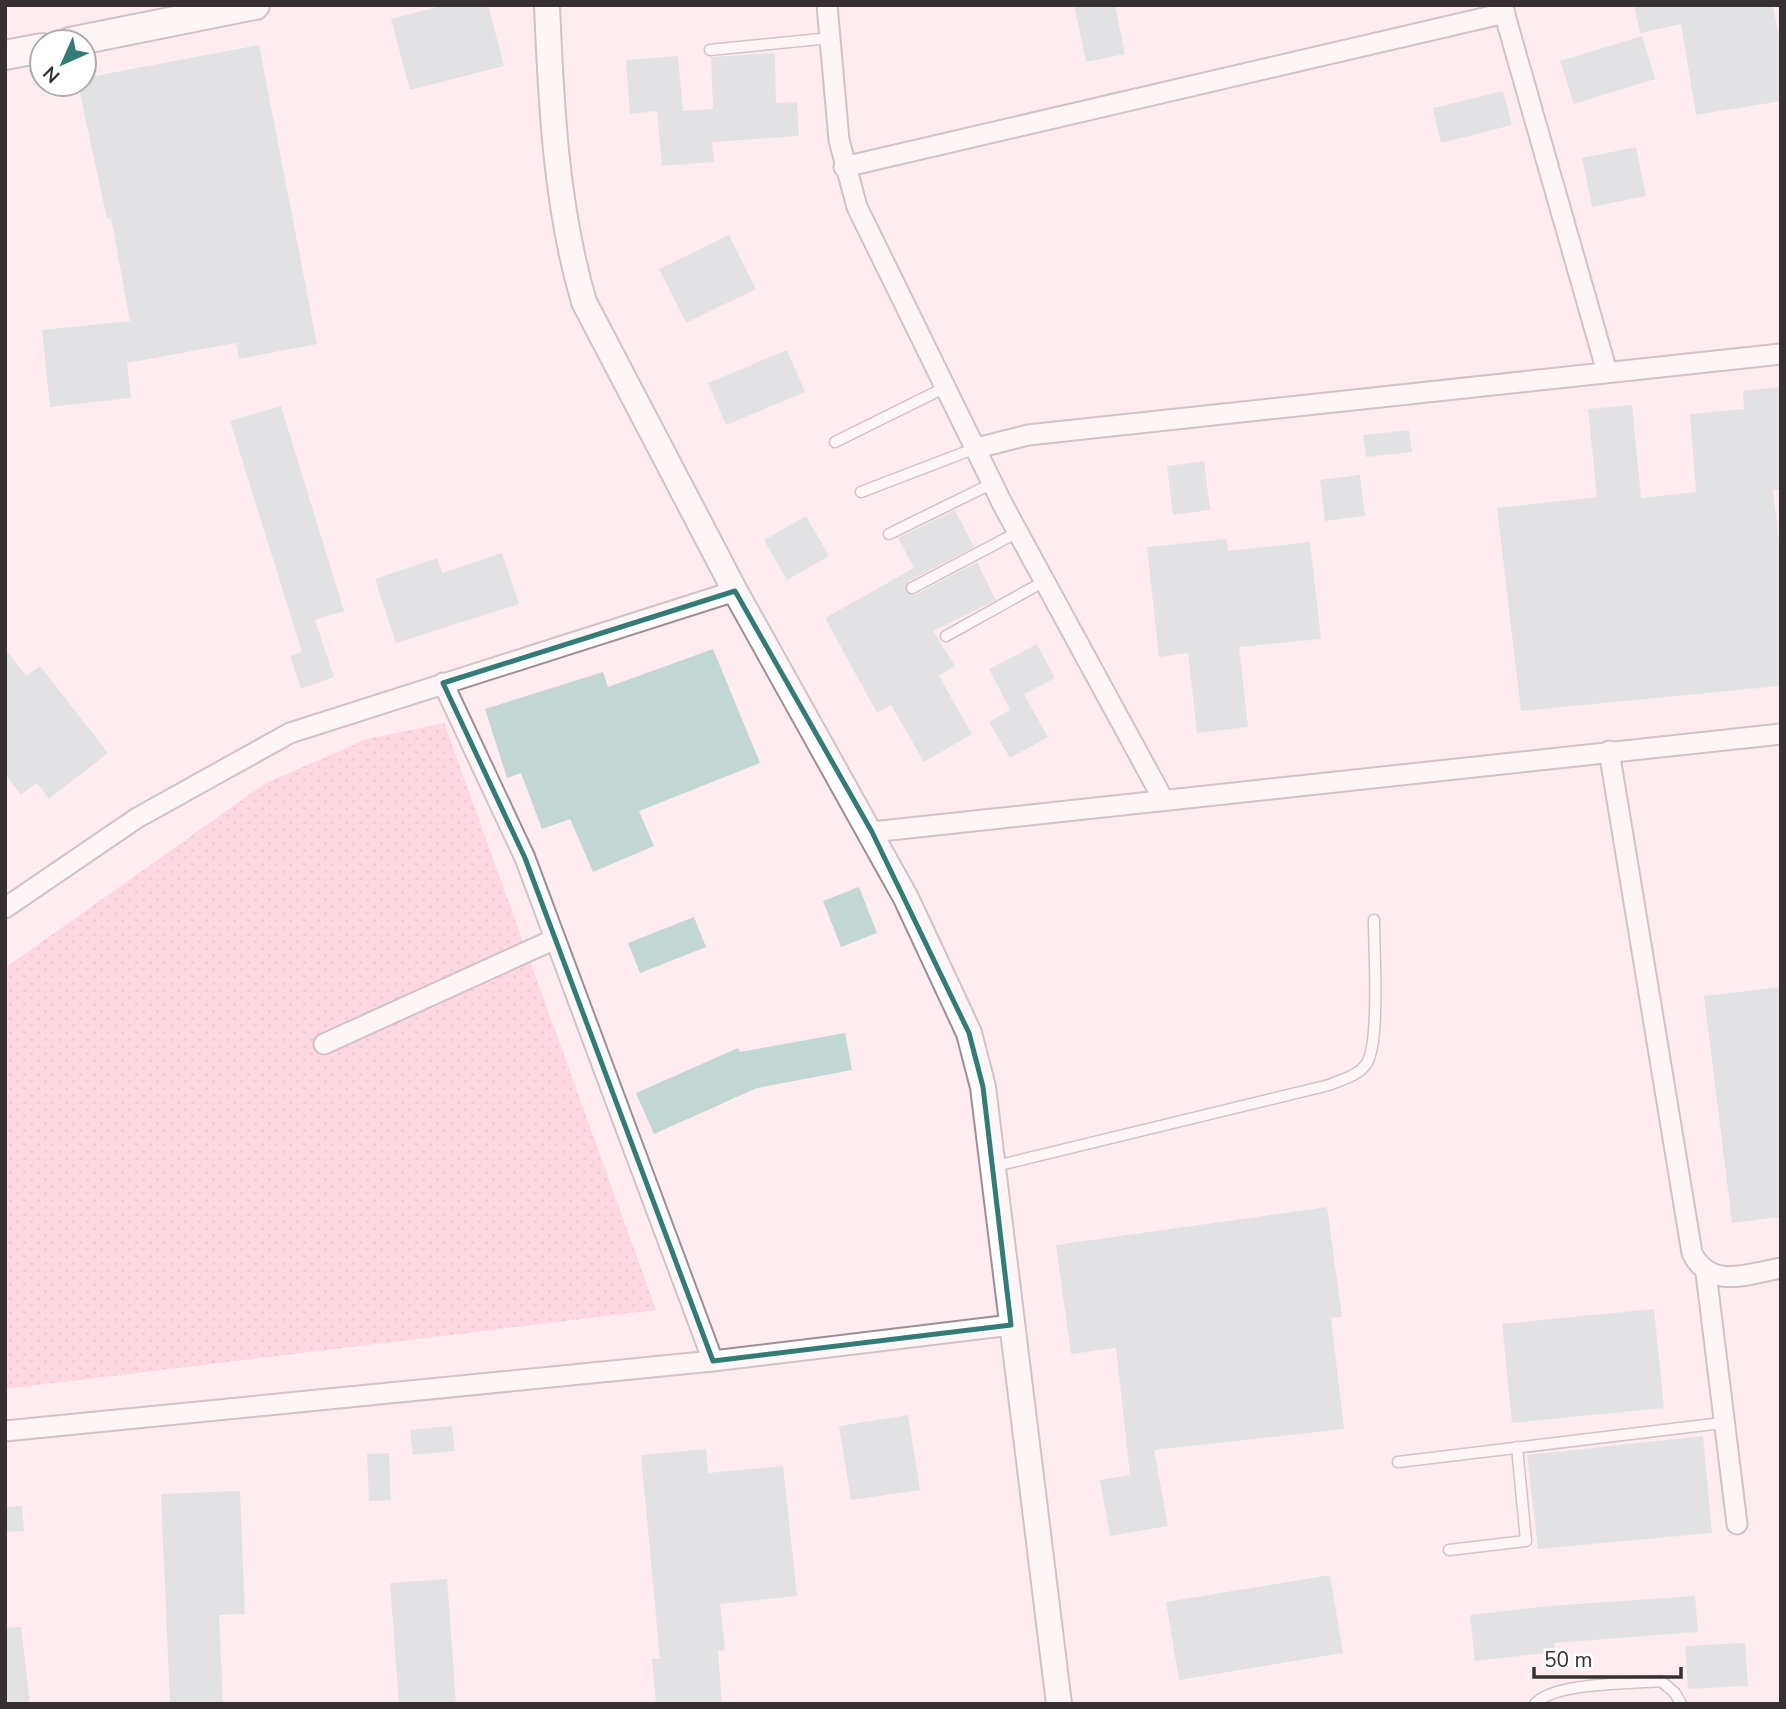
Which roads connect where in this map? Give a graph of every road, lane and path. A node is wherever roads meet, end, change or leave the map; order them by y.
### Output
1 (255, 5) edge
2 (547, 5) edge
3 (827, 5) edge
4 (1504, 9) edge
5 (98, 36) edge
6 (832, 38) junction
7 (710, 50) dead end
8 (28, 51) edge
9 (5, 55) edge
10 (844, 167) junction
11 (1781, 354) edge
12 (1607, 372) junction
13 (947, 386) junction
14 (835, 442) dead end
15 (977, 448) junction
16 (993, 483) junction
17 (861, 492) dead end
18 (1018, 532) junction
19 (889, 534) dead end
20 (1043, 582) junction
21 (912, 588) dead end
22 (734, 591) junction
23 (946, 636) dead end
24 (443, 683) junction
25 (1781, 734) edge
26 (1609, 751) junction
27 (1163, 799) junction
28 (872, 832) junction
29 (5, 908) edge
30 (1374, 920) dead end
31 (555, 939) junction
32 (324, 1044) dead end
33 (991, 1168) junction
34 (1781, 1268) edge
35 (1706, 1273) junction
36 (1011, 1325) junction
37 (713, 1361) junction
38 (1722, 1423) junction
39 (5, 1431) edge
40 (1517, 1447) junction
41 (1398, 1462) dead end
42 (1737, 1524) dead end
43 (1449, 1550) dead end
44 (1059, 1704) edge
45 (1535, 1704) edge
46 (1681, 1704) edge

1 - 5 main road
2 - 22 street
3 - 6 street
4 - 10 street
4 - 12 street
6 - 7 lane
6 - 10 street
8 - 9 main road
10 - 13 street
11 - 12 street
12 - 15 street
13 - 14 lane
13 - 15 street
15 - 16 street
15 - 17 lane
16 - 18 street
16 - 19 lane
18 - 20 street
18 - 21 lane
20 - 23 lane
20 - 27 street
22 - 24 street
22 - 28 street
24 - 29 street
24 - 31 street
25 - 26 street
26 - 27 street
26 - 35 street
27 - 28 street
28 - 33 street
30 - 33 lane
31 - 32 street
31 - 37 street
33 - 36 street
34 - 35 street
35 - 38 street
36 - 37 street
36 - 44 street
37 - 39 street
38 - 40 lane
38 - 42 street
40 - 41 lane
40 - 43 lane
45 - 46 lane

